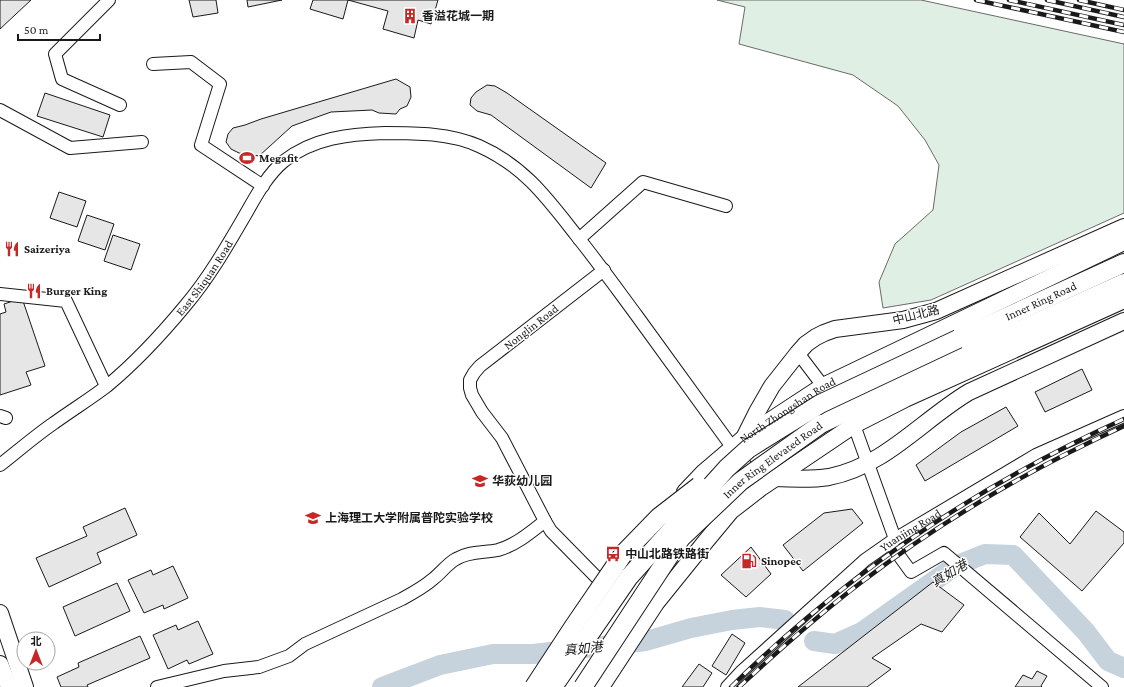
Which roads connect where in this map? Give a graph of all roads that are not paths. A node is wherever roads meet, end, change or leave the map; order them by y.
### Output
1 (109, 0) edge
2 (153, 64) dead end
3 (120, 104) dead end
4 (0, 110) edge
5 (142, 142) dead end
6 (263, 186) junction
7 (726, 206) dead end
8 (1124, 227) edge
9 (579, 239) junction
10 (1124, 242) edge
11 (1124, 263) edge
12 (604, 270) junction
13 (1124, 283) edge
14 (0, 294) edge
15 (1124, 300) edge
16 (1124, 321) edge
17 (798, 353) junction
18 (106, 386) junction
19 (822, 386) junction
20 (1124, 416) edge
21 (854, 425) junction
22 (742, 445) junction
23 (868, 463) junction
24 (0, 466) edge
25 (775, 478) junction
26 (762, 487) junction
27 (545, 521) junction
28 (893, 541) junction
29 (610, 590) junction
30 (0, 613) edge
31 (0, 664) edge
32 (552, 679) edge
33 (9, 687) edge
34 (25, 687) edge
35 (157, 687) edge
36 (534, 687) edge
37 (538, 687) edge
38 (583, 687) edge
39 (601, 687) edge
40 (727, 687) edge
41 (1102, 687) edge

1 - 3 street
2 - 6 street
4 - 5 street
6 - 9 street, East Shiquan Road
6 - 18 street, East Shiquan Road
7 - 9 street
8 - 17 main road, 中山北路
9 - 12 street
10 - 19 main road, North Zhongshan Road
11 - 22 highway, Inner Ring Elevated Road, bridge
12 - 22 street
12 - 27 street, Nonglin Road
13 - 38 highway, Inner Ring Elevated Road, bridge
14 - 18 street
15 - 21 main road
16 - 23 main road
17 - 19 street
17 - 22 main road, 中山北路
18 - 24 street, East Shiquan Road
19 - 22 main road, North Zhongshan Road
20 - 28 street, Yuanjing Road
21 - 23 street
21 - 25 main road
22 - 26 street
22 - 29 main road, North Zhongshan Road
22 - 32 highway, Inner Ring Elevated Road, bridge
22 - 36 highway, bridge
23 - 25 main road
23 - 28 street
25 - 26 main road
26 - 39 main road
27 - 29 street, Nonglin Road
27 - 35 street
28 - 40 street, Yuanjing Road
28 - 41 street
29 - 32 main road, North Zhongshan Road
30 - 34 main road
31 - 33 main road
32 - 37 main road, North Zhongshan Road

